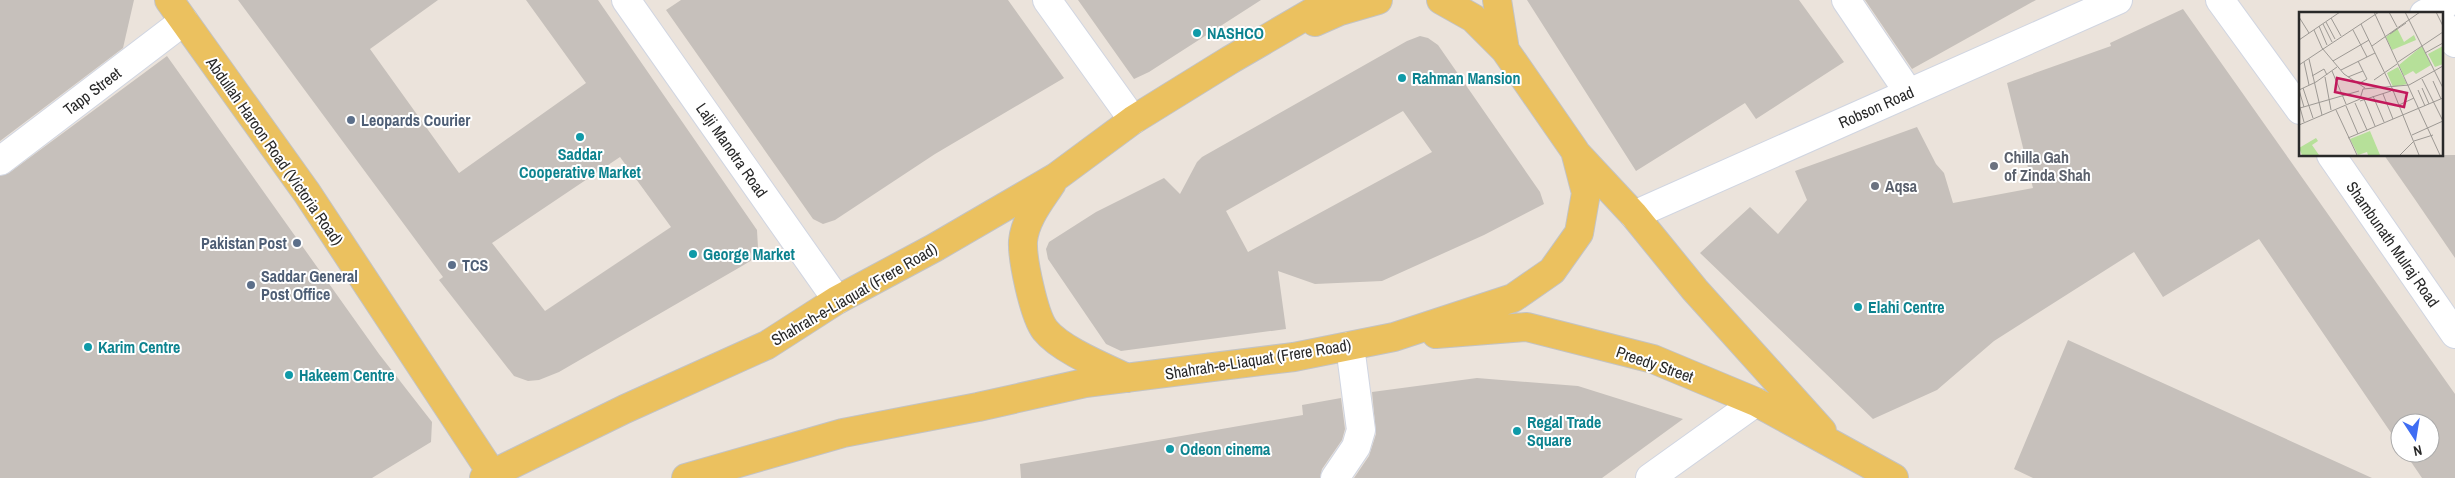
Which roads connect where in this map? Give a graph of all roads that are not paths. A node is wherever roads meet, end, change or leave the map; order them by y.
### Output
1 (626, 0) edge
2 (1047, 0) edge
3 (1333, 0) edge
4 (1378, 0) edge
5 (1441, 0) edge
6 (1497, 0) edge
7 (1846, 0) edge
8 (2118, 0) edge
9 (2220, 0) edge
10 (177, 11) edge
11 (2442, 19) edge
12 (2455, 44) edge
13 (1505, 50) junction
14 (1230, 60) junction
15 (1909, 93) junction
16 (2296, 97) edge
17 (1134, 120) junction
18 (1575, 151) junction
19 (2332, 156) edge
20 (0, 161) edge
21 (1056, 177) junction
22 (1634, 214) junction
23 (837, 300) junction
24 (2455, 334) edge
25 (1394, 337) junction
26 (1350, 346) junction
27 (1127, 378) junction
28 (1756, 402) junction
29 (1838, 449) junction
30 (490, 477) edge
31 (691, 477) edge
32 (1335, 478) edge
33 (1650, 478) edge
34 (1894, 478) edge

1 - 23 street, Lalji Manotra Road
2 - 17 street
3 - 14 main road, Shahrah-e-Liaquat (Frere Road)
4 - 14 main road
5 - 13 main road
6 - 13 main road, Shahrah-e-Liaquat (Frere Road)
7 - 15 street
8 - 15 street, Robson Road
9 - 16 street
10 - 20 street, Tapp Street
10 - 30 main road, Abdullah Haroon Road (Victoria Road)
11 - 12 street
13 - 18 main road, Shahrah-e-Liaquat (Frere Road)
14 - 17 main road, Shahrah-e-Liaquat (Frere Road)
15 - 22 street, Robson Road
17 - 21 main road, Shahrah-e-Liaquat (Frere Road)
18 - 22 main road
18 - 25 main road, Shahrah-e-Liaquat (Frere Road)
19 - 24 street, Shambunath Mulraj Road
21 - 23 main road, Shahrah-e-Liaquat (Frere Road)
21 - 27 main road
22 - 29 main road
23 - 30 main road, Shahrah-e-Liaquat (Frere Road)
25 - 26 main road, Shahrah-e-Liaquat (Frere Road)
25 - 28 main road, Preedy Street
26 - 27 main road, Shahrah-e-Liaquat (Frere Road)
26 - 32 street
27 - 31 main road, Shahrah-e-Liaquat (Frere Road)
28 - 29 main road, Preedy Street
28 - 33 street
29 - 34 main road, Preedy Street

